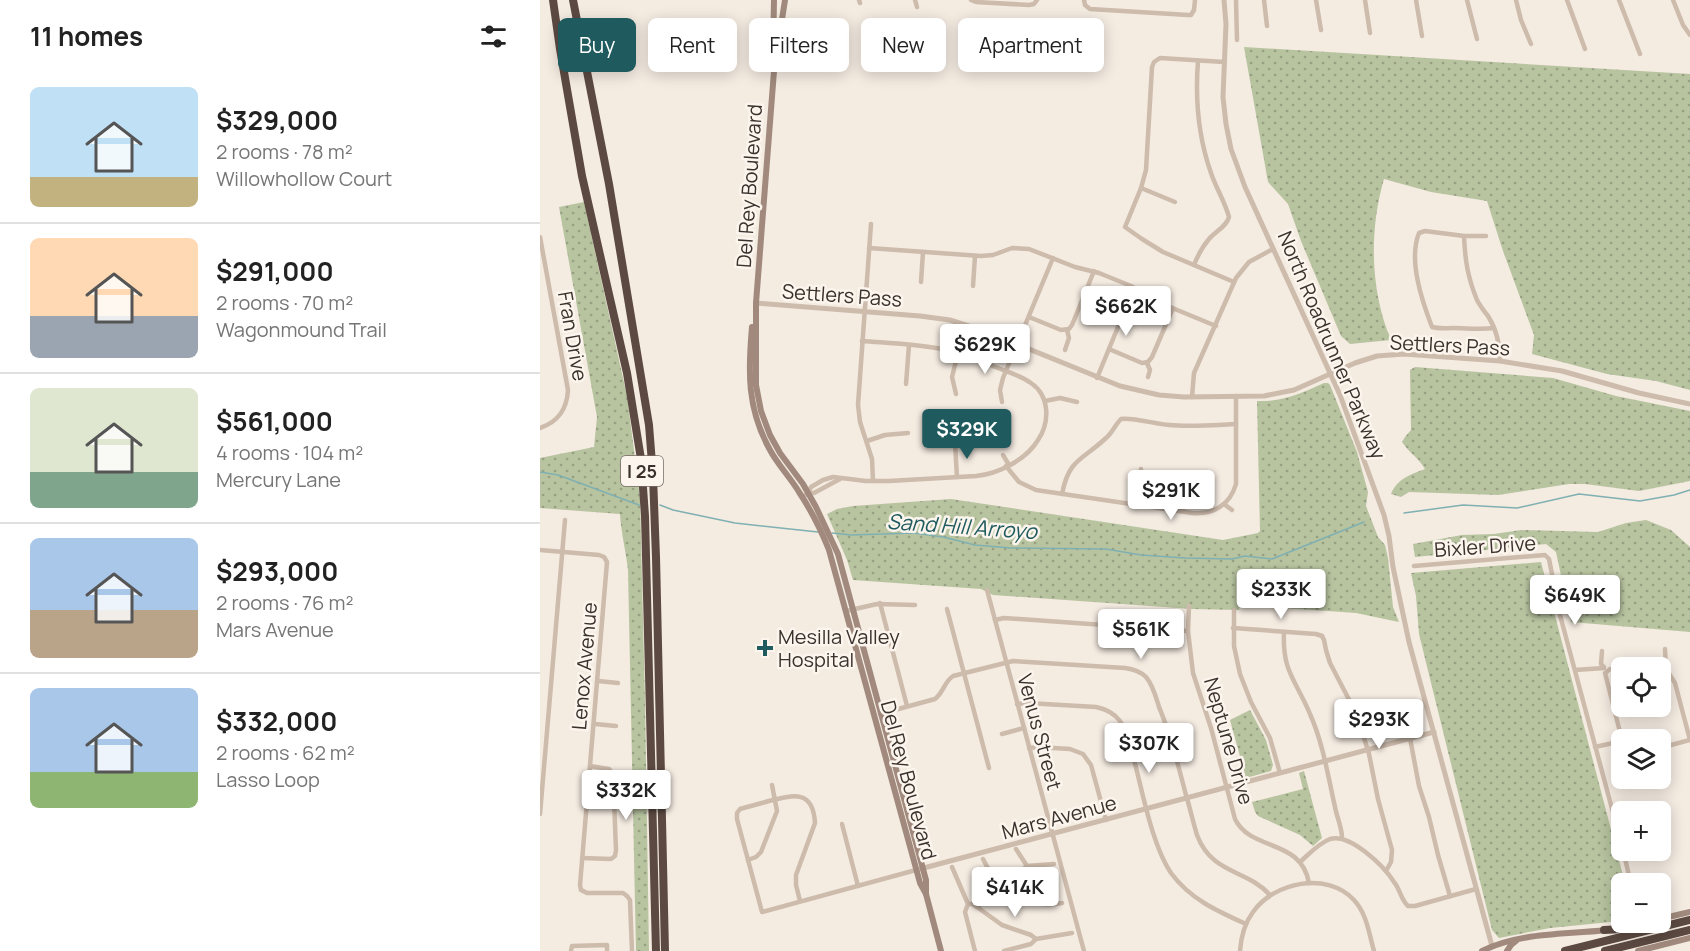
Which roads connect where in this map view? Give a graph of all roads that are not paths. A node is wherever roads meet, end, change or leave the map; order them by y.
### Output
1 (553, 0) edge
2 (573, 0) edge
3 (774, 0) edge
4 (785, 0) edge
5 (915, 0) edge
6 (971, 0) edge
7 (1037, 0) edge
8 (1084, 0) edge
9 (1195, 0) edge
10 (1224, 0) edge
11 (1236, 0) edge
12 (1264, 0) edge
13 (1316, 0) edge
14 (1365, 0) edge
15 (1416, 0) edge
16 (1467, 0) edge
17 (1516, 0) edge
18 (1567, 0) edge
19 (1619, 0) edge
20 (1673, 0) edge
21 (916, 7) dead end
22 (774, 18) edge
23 (782, 18) edge
24 (1268, 26) dead end
25 (1321, 30) dead end
26 (1370, 33) dead end
27 (1690, 35) edge
28 (1422, 36) dead end
29 (1477, 39) dead end
30 (1237, 40) dead end
31 (1531, 44) dead end
32 (1585, 50) dead end
33 (1640, 54) dead end
34 (1198, 61) junction
35 (1224, 62) junction
36 (774, 72) edge
37 (1141, 188) junction
38 (1175, 202) dead end
39 (871, 224) dead end
40 (1464, 236) junction
41 (1486, 236) dead end
42 (540, 239) edge
43 (869, 248) junction
44 (1273, 249) junction
45 (923, 252) junction
46 (975, 256) junction
47 (1053, 258) junction
48 (1194, 265) junction
49 (1094, 271) junction
50 (921, 282) dead end
51 (1234, 282) junction
52 (973, 286) dead end
53 (1134, 288) junction
54 (756, 303) junction
55 (1173, 308) junction
56 (865, 312) junction
57 (1029, 317) junction
58 (1216, 326) junction
59 (1494, 328) junction
60 (1067, 330) junction
61 (862, 341) junction
62 (1017, 344) junction
63 (909, 345) junction
64 (1109, 349) junction
65 (1065, 350) dead end
66 (958, 353) junction
67 (1500, 361) junction
68 (1147, 363) junction
69 (1006, 372) junction
70 (1330, 375) junction
71 (1148, 377) dead end
72 (1097, 378) junction
73 (906, 384) dead end
74 (956, 394) dead end
75 (1236, 396) junction
76 (1192, 397) junction
77 (1045, 401) junction
78 (1002, 402) dead end
79 (1077, 402) dead end
80 (1690, 404) edge
81 (1236, 424) junction
82 (540, 428) edge
83 (908, 433) dead end
84 (867, 441) junction
85 (955, 444) dead end
86 (1004, 455) dead end
87 (1007, 465) junction
88 (1141, 469) dead end
89 (1189, 473) dead end
90 (957, 477) junction
91 (873, 481) junction
92 (1062, 494) junction
93 (806, 495) junction
94 (1224, 504) junction
95 (1136, 505) junction
96 (1232, 510) dead end
97 (1183, 512) junction
98 (565, 520) dead end
99 (540, 550) edge
100 (563, 552) junction
101 (1414, 566) dead end
102 (987, 590) dead end
103 (880, 603) junction
104 (915, 605) dead end
105 (1189, 606) dead end
106 (946, 609) dead end
107 (850, 610) junction
108 (1234, 610) dead end
109 (995, 620) junction
110 (1233, 628) junction
111 (1188, 631) junction
112 (1284, 632) junction
113 (1665, 649) dead end
114 (1602, 651) dead end
115 (1664, 657) edge
116 (1006, 662) junction
117 (1606, 669) junction
118 (1611, 669) edge
119 (1575, 670) junction
120 (964, 673) junction
121 (1671, 678) edge
122 (598, 681) junction
123 (618, 683) dead end
124 (1017, 704) junction
125 (907, 706) junction
126 (878, 714) junction
127 (876, 723) junction
128 (594, 724) junction
129 (616, 726) dead end
130 (1024, 728) junction
131 (1619, 729) edge
132 (540, 732) edge
133 (1434, 732) junction
134 (547, 734) junction
135 (1002, 734) dead end
136 (1410, 738) junction
137 (1690, 740) edge
138 (1611, 741) edge
139 (1671, 745) edge
140 (1595, 747) junction
141 (1029, 748) junction
142 (890, 750) junction
143 (1367, 750) junction
144 (1325, 761) junction
145 (590, 766) junction
146 (892, 768) junction
147 (989, 768) dead end
148 (1280, 773) junction
149 (541, 782) edge
150 (772, 785) dead end
151 (1227, 787) junction
152 (1187, 798) junction
153 (776, 799) junction
154 (1611, 806) edge
155 (1147, 808) junction
156 (540, 813) edge
157 (1106, 820) junction
158 (842, 824) dead end
159 (1052, 834) junction
160 (1342, 838) junction
161 (1016, 849) dead end
162 (582, 858) junction
163 (983, 858) dead end
164 (748, 860) junction
165 (1300, 862) junction
166 (1054, 864) dead end
167 (1027, 866) junction
168 (952, 867) dead end
169 (920, 869) junction
170 (1386, 871) junction
171 (1308, 883) junction
172 (858, 886) junction
173 (1001, 886) junction
174 (664, 889) junction
175 (1476, 889) junction
176 (1270, 895) junction
177 (1450, 896) junction
178 (800, 901) junction
179 (1062, 903) dead end
180 (968, 904) junction
181 (977, 907) junction
182 (1690, 912) edge
183 (1671, 919) edge
184 (1690, 920) edge
185 (1671, 922) edge
186 (1246, 924) junction
187 (1611, 929) edge
188 (1611, 929) edge
189 (1604, 930) junction
190 (1690, 930) edge
191 (1072, 933) dead end
192 (1626, 933) edge
193 (1690, 938) edge
194 (1036, 939) junction
195 (1518, 939) junction
196 (1492, 949) edge
197 (572, 951) edge
198 (607, 951) edge
199 (632, 951) edge
200 (656, 951) edge
201 (665, 951) edge
202 (670, 951) edge
203 (941, 951) edge
204 (975, 951) edge
205 (1004, 951) edge
206 (1084, 951) edge
207 (1240, 951) edge
208 (1374, 951) edge
209 (1482, 951) edge
210 (1507, 951) edge
211 (1565, 951) edge
212 (1605, 951) edge
213 (1638, 951) edge

1 - 200 highway, I 25
2 - 174 highway, I 25
3 - 22 main road, Del Rey Boulevard
4 - 23 main road, Del Rey Boulevard
5 - 21 street
6 - 7 street
8 - 9 street
10 - 35 street, North Roadrunner Parkway
11 - 30 street
12 - 24 street
13 - 25 street
14 - 26 street
15 - 28 street
16 - 29 street
17 - 31 street
18 - 32 street
19 - 33 street
20 - 27 street
34 - 35 street
34 - 37 street
34 - 48 street
35 - 44 street, North Roadrunner Parkway
36 - 54 main road, Del Rey Boulevard
37 - 38 street
37 - 48 street
39 - 43 street
40 - 41 street
40 - 59 street
40 - 59 street
42 - 82 street, Fran Drive
43 - 45 street
43 - 56 street
44 - 51 street
44 - 70 street, North Roadrunner Parkway
45 - 46 street
45 - 50 street
46 - 47 street
46 - 52 street
47 - 49 street
47 - 57 street
48 - 51 street
49 - 53 street
49 - 60 street
51 - 58 street
53 - 55 street
53 - 64 street
54 - 56 street, Settlers Pass
54 - 93 main road, Del Rey Boulevard
55 - 58 street
55 - 68 street
56 - 61 street
56 - 62 street, Settlers Pass
57 - 60 street
57 - 62 street
58 - 76 street
59 - 67 street
60 - 65 street
61 - 63 street
61 - 84 street
62 - 69 street
62 - 72 street, Settlers Pass
63 - 66 street
63 - 73 street
64 - 68 street
64 - 72 street
66 - 69 street
66 - 74 street
67 - 70 street, Settlers Pass
67 - 80 street, Settlers Pass
68 - 71 street
69 - 77 street
69 - 78 street
70 - 75 street, Settlers Pass
70 - 133 street, North Roadrunner Parkway
72 - 76 street, Settlers Pass
75 - 76 street, Settlers Pass
75 - 81 street
77 - 79 street
77 - 87 street
81 - 92 street
81 - 94 street
83 - 84 street
84 - 91 street
85 - 90 street
86 - 87 street
87 - 90 street
87 - 92 street
88 - 95 street
89 - 97 street
90 - 91 street
91 - 93 street
92 - 95 street
93 - 107 main road, Del Rey Boulevard
93 - 107 main road, Del Rey Boulevard
94 - 96 street
94 - 97 street
95 - 97 street
98 - 100 street
99 - 100 street
100 - 122 street, Lenox Avenue
100 - 134 street
101 - 119 street, Bixler Drive
102 - 109 street, Venus Street
103 - 104 street
103 - 107 street
103 - 125 street
105 - 111 street, Neptune Drive
106 - 120 street
107 - 126 main road, Del Rey Boulevard
107 - 126 main road, Del Rey Boulevard
108 - 110 street
109 - 111 street
109 - 116 street, Venus Street
110 - 112 street
110 - 148 street
111 - 151 street, Neptune Drive
112 - 143 street
112 - 144 street
113 - 115 street
114 - 117 street
116 - 120 street
116 - 124 street, Venus Street
116 - 152 street
117 - 118 street
117 - 119 street
117 - 131 street
119 - 140 street, Bixler Drive
120 - 125 street
120 - 147 street
121 - 137 street
122 - 123 street
122 - 128 street, Lenox Avenue
124 - 130 street, Venus Street
124 - 155 street
125 - 126 street
126 - 127 main road
126 - 142 main road, Del Rey Boulevard
127 - 142 main road
127 - 146 main road, Del Rey Boulevard
128 - 129 street
128 - 145 street, Lenox Avenue
130 - 135 street
130 - 141 street, Venus Street
132 - 134 street
133 - 136 street, Mars Avenue
133 - 175 street, North Roadrunner Parkway
134 - 149 street
136 - 143 street, Mars Avenue
136 - 177 street
137 - 139 street
138 - 140 street
140 - 154 street, Bixler Drive
141 - 157 street
141 - 159 street, Venus Street
142 - 146 main road, Del Rey Boulevard
143 - 144 street, Mars Avenue
143 - 170 street
144 - 148 street, Mars Avenue
144 - 160 street
145 - 162 street, Lenox Avenue
145 - 162 street
146 - 169 main road, Del Rey Boulevard
148 - 151 street, Mars Avenue
149 - 156 street
150 - 153 street
151 - 152 street, Mars Avenue
151 - 165 street, Neptune Drive
152 - 155 street, Mars Avenue
152 - 176 street
153 - 164 street
153 - 164 street
153 - 178 street
155 - 157 street, Mars Avenue
155 - 186 street
157 - 159 street, Mars Avenue
158 - 172 street
159 - 169 street, Mars Avenue
159 - 206 street, Venus Street
160 - 165 street
160 - 170 street
161 - 167 street
162 - 199 street, Lenox Avenue
163 - 173 street
164 - 178 street, Mars Avenue
165 - 171 street
166 - 167 street
167 - 173 street
168 - 180 street
169 - 172 street, Mars Avenue
169 - 203 main road, Del Rey Boulevard
170 - 177 street
171 - 176 street
171 - 208 street
172 - 178 street, Mars Avenue
173 - 179 street
173 - 181 street
174 - 201 highway, I 25
174 - 202 highway
175 - 177 street
175 - 196 street, North Roadrunner Parkway
176 - 186 street
180 - 181 street
180 - 204 street
181 - 194 street
182 - 183 main road
184 - 185 highway
186 - 207 street
187 - 189 highway
188 - 189 main road
189 - 195 main road
190 - 212 highway
191 - 194 street
192 - 211 highway
193 - 213 main road
194 - 205 street
195 - 196 main road
195 - 210 main road
196 - 209 main road
197 - 198 street

